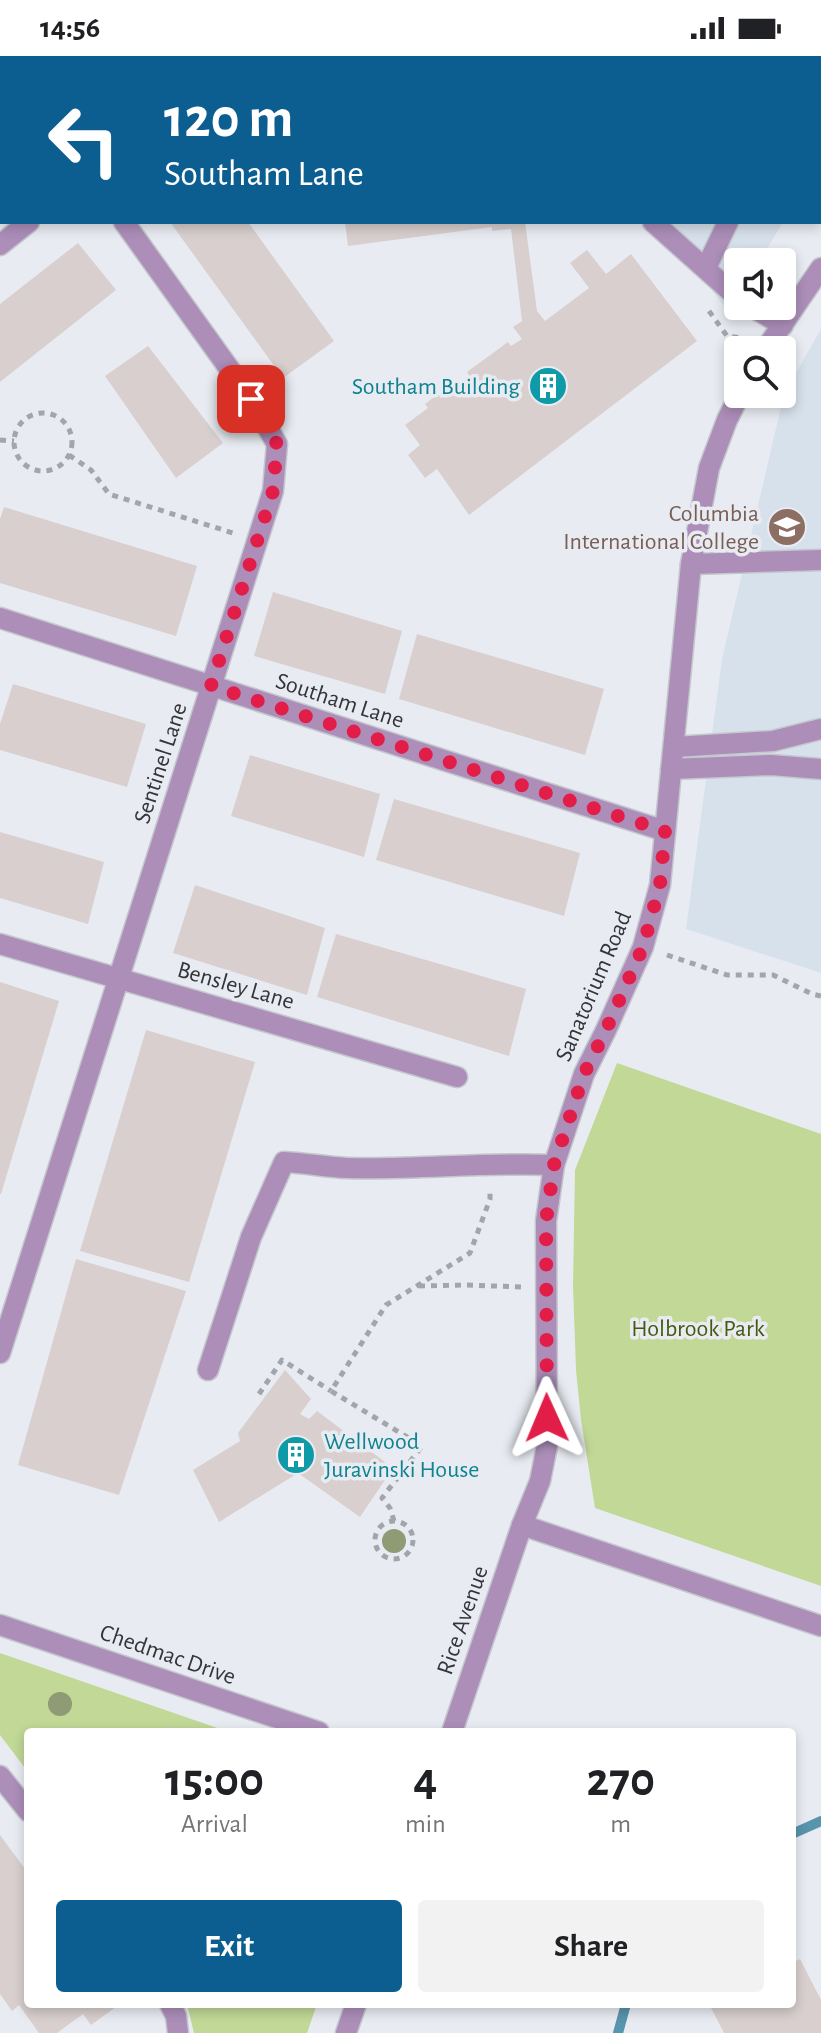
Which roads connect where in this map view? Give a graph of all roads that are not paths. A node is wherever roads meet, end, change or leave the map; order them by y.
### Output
1 (26, 224) edge
2 (125, 224) edge
3 (655, 224) edge
4 (727, 224) edge
5 (0, 245) edge
6 (706, 268) junction
7 (821, 268) edge
8 (724, 287) edge
9 (774, 320) edge
10 (783, 325) junction
11 (775, 336) edge
12 (733, 408) edge
13 (821, 560) edge
14 (691, 564) junction
15 (0, 618) edge
16 (211, 686) junction
17 (821, 729) edge
18 (773, 741) junction
19 (821, 746) edge
20 (674, 747) junction
21 (671, 769) junction
22 (821, 769) edge
23 (665, 831) junction
24 (0, 944) edge
25 (119, 978) junction
26 (457, 1077) dead end
27 (554, 1165) junction
28 (4, 1326) edge
29 (0, 1353) edge
30 (208, 1370) dead end
31 (522, 1525) junction
32 (0, 1625) edge
33 (821, 1626) edge
34 (307, 1728) edge
35 (453, 1728) edge
36 (0, 1776) edge
37 (24, 1806) edge
38 (172, 2008) edge
39 (355, 2008) edge
40 (178, 2033) edge
41 (346, 2033) edge

1 - 5 street
2 - 16 street, Sentinel Lane
3 - 6 street
4 - 6 street
6 - 8 street
7 - 10 street
9 - 10 street
10 - 11 street
12 - 14 street, Sanatorium Road
13 - 14 street
14 - 20 street, Sanatorium Road
15 - 16 street, Southam Lane
16 - 23 street, Southam Lane
16 - 25 street, Sentinel Lane
17 - 18 street
18 - 19 street
18 - 20 street
20 - 21 street, Sanatorium Road
21 - 22 street
21 - 23 street, Sanatorium Road
23 - 27 street, Sanatorium Road
24 - 25 street, Bensley Lane
25 - 26 street, Bensley Lane
25 - 28 street, Sentinel Lane
27 - 30 street
27 - 31 street, Sanatorium Road
28 - 29 street, Sentinel Lane
31 - 33 street
31 - 35 street, Rice Avenue
32 - 34 street, Chedmac Drive
36 - 37 street
38 - 40 street
39 - 41 street

